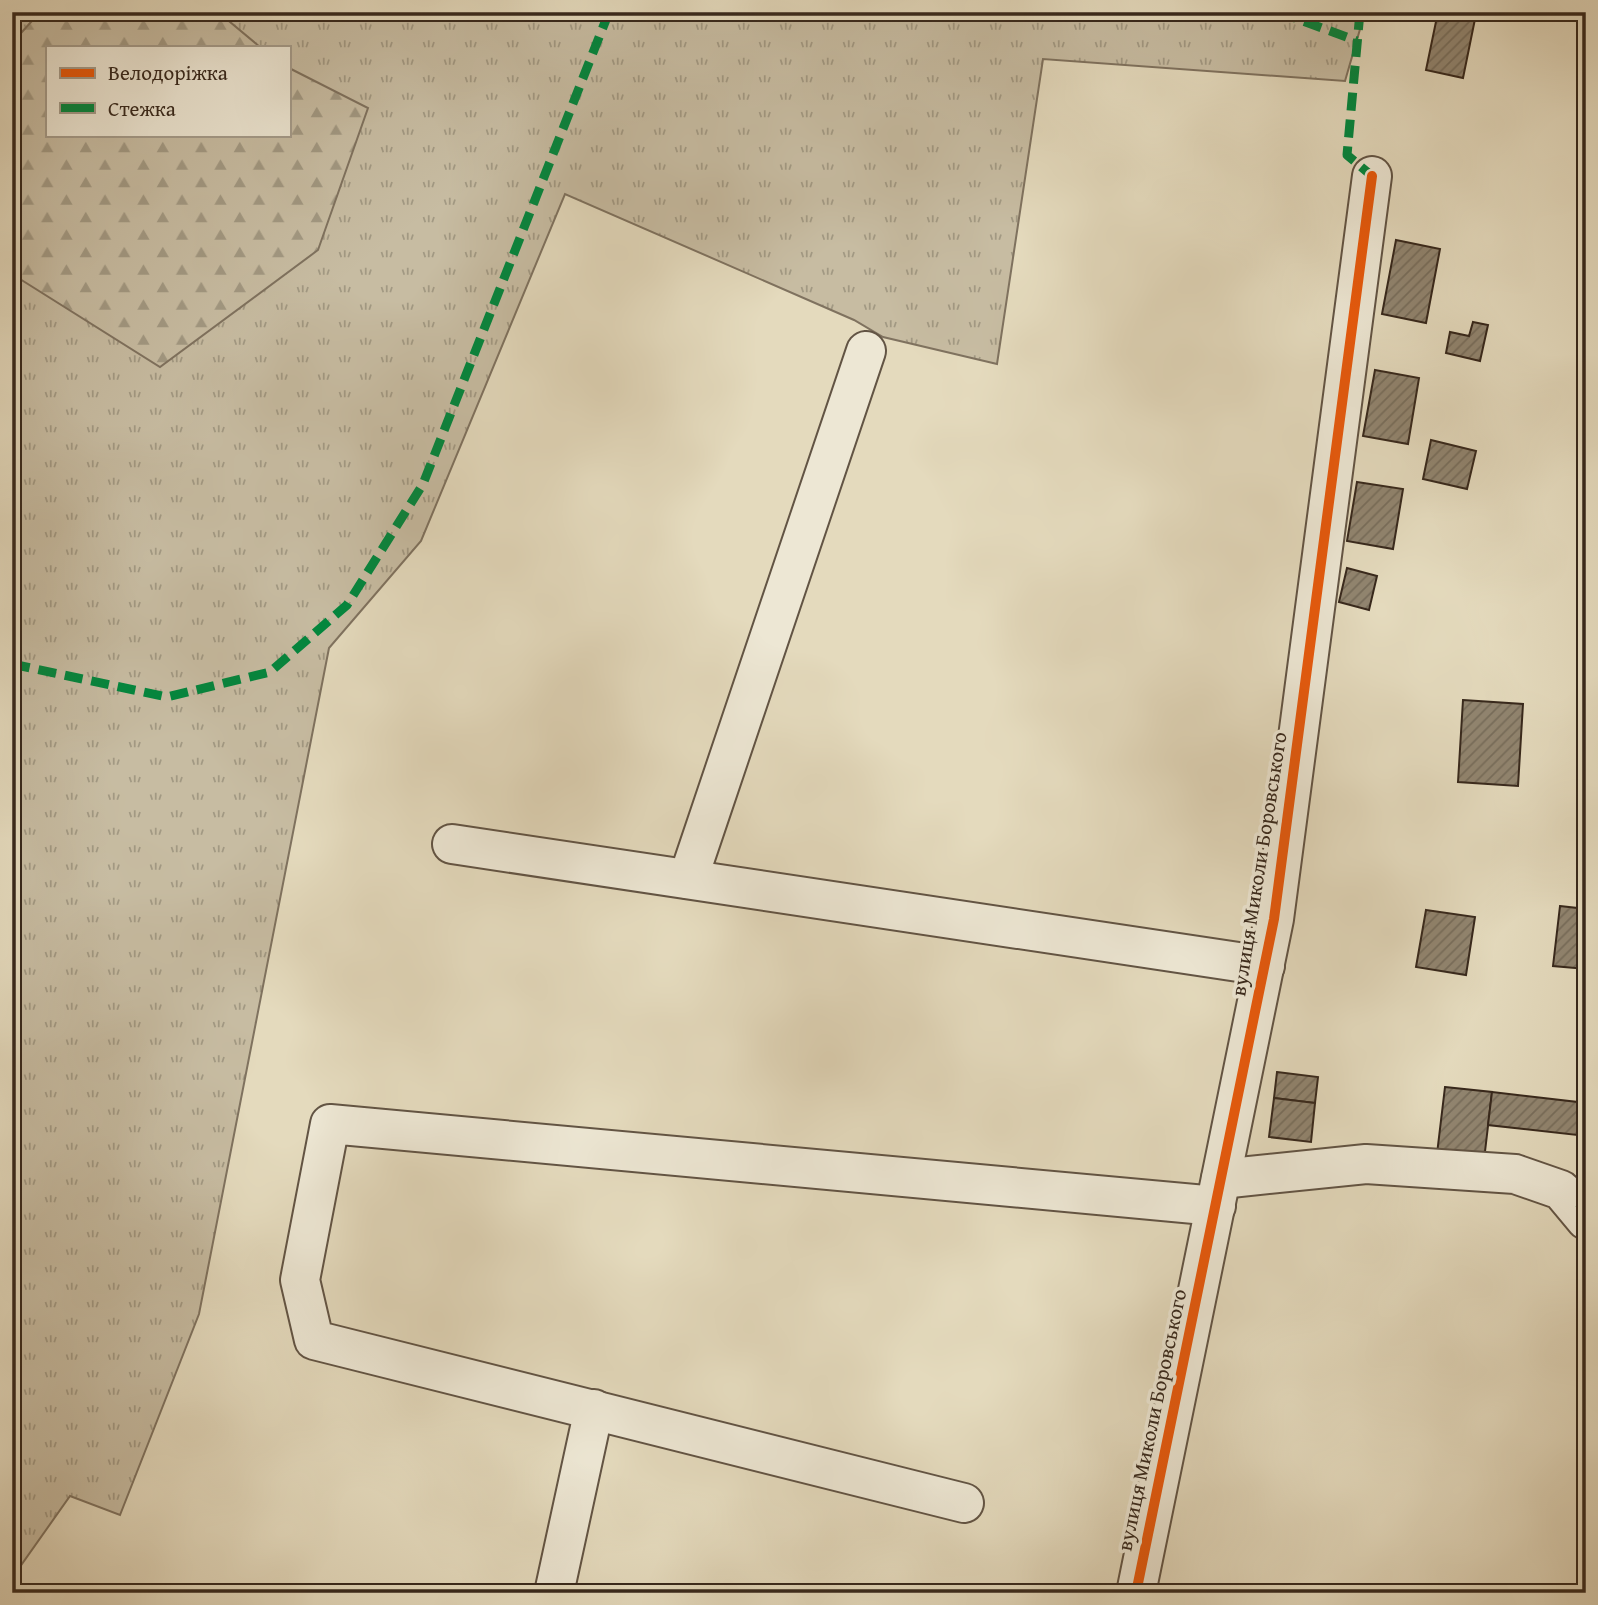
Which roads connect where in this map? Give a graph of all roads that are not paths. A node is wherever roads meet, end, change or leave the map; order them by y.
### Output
1 (1372, 176) dead end
2 (866, 351) dead end
3 (452, 844) dead end
4 (688, 879) junction
5 (1265, 966) junction
6 (1218, 1193) junction
7 (1586, 1220) edge
8 (594, 1409) junction
9 (964, 1503) dead end
10 (554, 1593) edge
11 (1136, 1593) edge

1 - 5 street, вулиця Миколи Боровського
2 - 4 street
3 - 4 street
4 - 5 street
5 - 6 street, вулиця Миколи Боровського
6 - 7 street
6 - 8 street
6 - 11 street, вулиця Миколи Боровського
8 - 9 street
8 - 10 street

